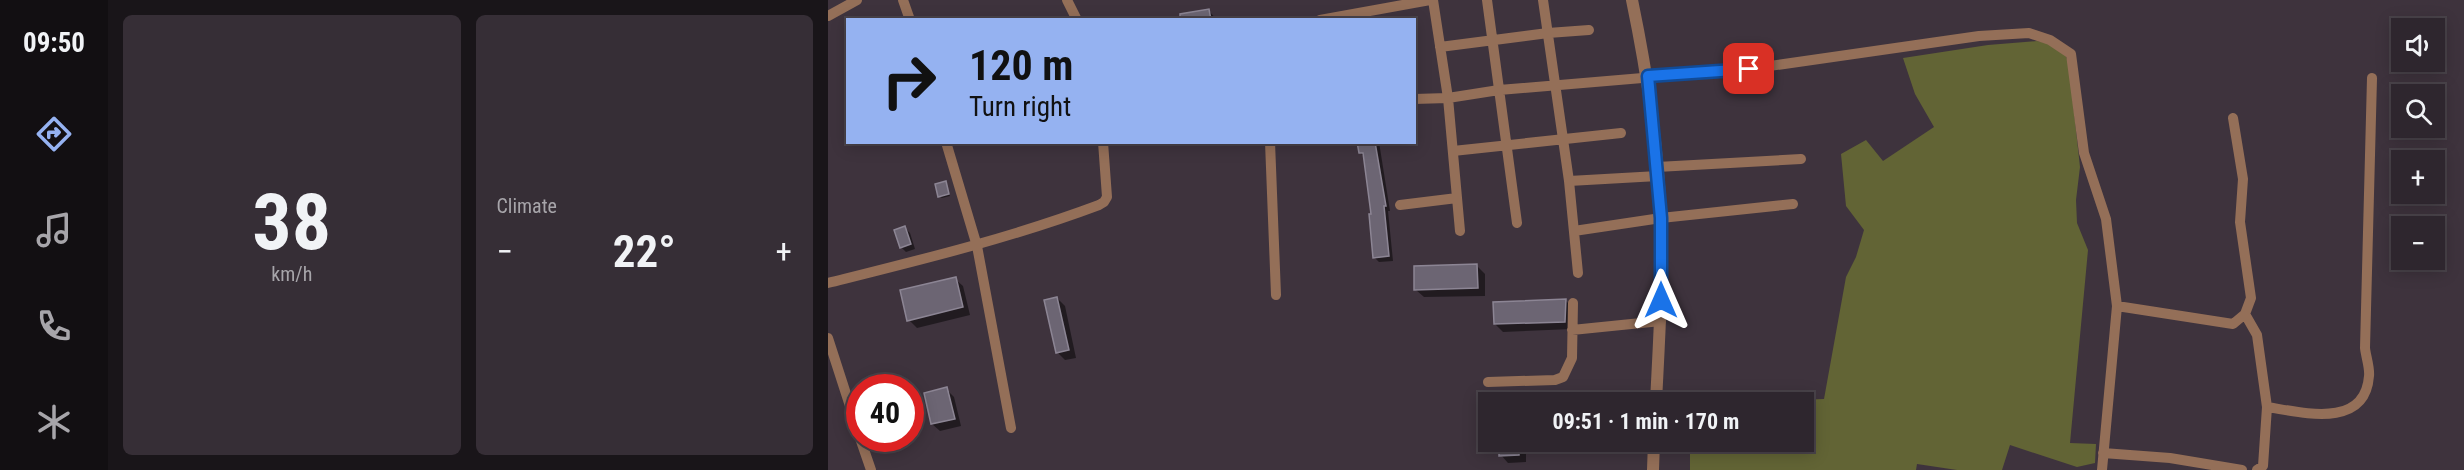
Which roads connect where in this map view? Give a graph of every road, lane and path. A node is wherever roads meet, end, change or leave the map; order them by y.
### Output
1 (857, 0) edge
2 (903, 0) edge
3 (1067, 0) edge
4 (1432, 0) edge
5 (1487, 0) edge
6 (1543, 0) edge
7 (1632, 0) edge
8 (828, 16) edge
9 (909, 18) edge
10 (1076, 18) edge
11 (1331, 18) edge
12 (1589, 30) dead end
13 (1548, 33) junction
14 (1493, 41) junction
15 (1440, 47) junction
16 (1648, 76) junction
17 (2372, 78) dead end
18 (1554, 85) junction
19 (1499, 90) junction
20 (1448, 98) junction
21 (1416, 99) edge
22 (2234, 118) dead end
23 (1621, 133) dead end
24 (1562, 139) junction
25 (947, 144) edge
26 (1103, 144) edge
27 (1270, 144) edge
28 (1506, 146) junction
29 (1453, 151) junction
30 (1801, 159) dead end
31 (1658, 172) junction
32 (1569, 181) junction
33 (1457, 198) junction
34 (1793, 204) dead end
35 (1400, 205) dead end
36 (1661, 218) junction
37 (1517, 223) dead end
38 (1460, 231) dead end
39 (1574, 231) junction
40 (976, 246) junction
41 (1578, 273) dead end
42 (828, 283) edge
43 (1276, 295) dead end
44 (1573, 303) dead end
45 (2117, 306) junction
46 (2245, 314) junction
47 (1661, 321) junction
48 (1572, 330) junction
49 (828, 338) edge
50 (1488, 382) dead end
51 (1657, 392) edge
52 (846, 394) edge
53 (2267, 407) junction
54 (1011, 428) dead end
55 (865, 452) edge
56 (1654, 452) edge
57 (2103, 453) junction
58 (871, 470) edge
59 (1653, 470) edge
60 (2102, 470) edge
61 (2242, 470) edge
62 (2257, 470) edge

1 - 8 street
2 - 9 street
3 - 10 street
4 - 11 street
4 - 15 street
5 - 14 street
6 - 13 street
7 - 16 street
12 - 13 street
13 - 14 street
13 - 18 street
14 - 15 street
14 - 19 street
15 - 20 street
16 - 18 street
16 - 31 street
16 - 45 street
17 - 53 street
18 - 19 street
18 - 24 street
19 - 20 street
19 - 28 street
20 - 21 street
20 - 29 street
22 - 46 street
23 - 24 street
24 - 28 street
24 - 32 street
25 - 40 street
26 - 40 street
27 - 43 street
28 - 29 street
28 - 37 street
29 - 33 street
30 - 31 street
31 - 32 street
31 - 36 street
32 - 39 street
33 - 35 street
33 - 38 street
34 - 36 street
36 - 39 street
36 - 47 street
39 - 41 street
40 - 42 street
40 - 54 street
44 - 48 street
45 - 46 street
45 - 57 street
46 - 53 street
47 - 48 street
47 - 51 street
48 - 50 street
49 - 52 street
53 - 62 street
55 - 58 street
56 - 59 street
57 - 60 street
57 - 61 street

